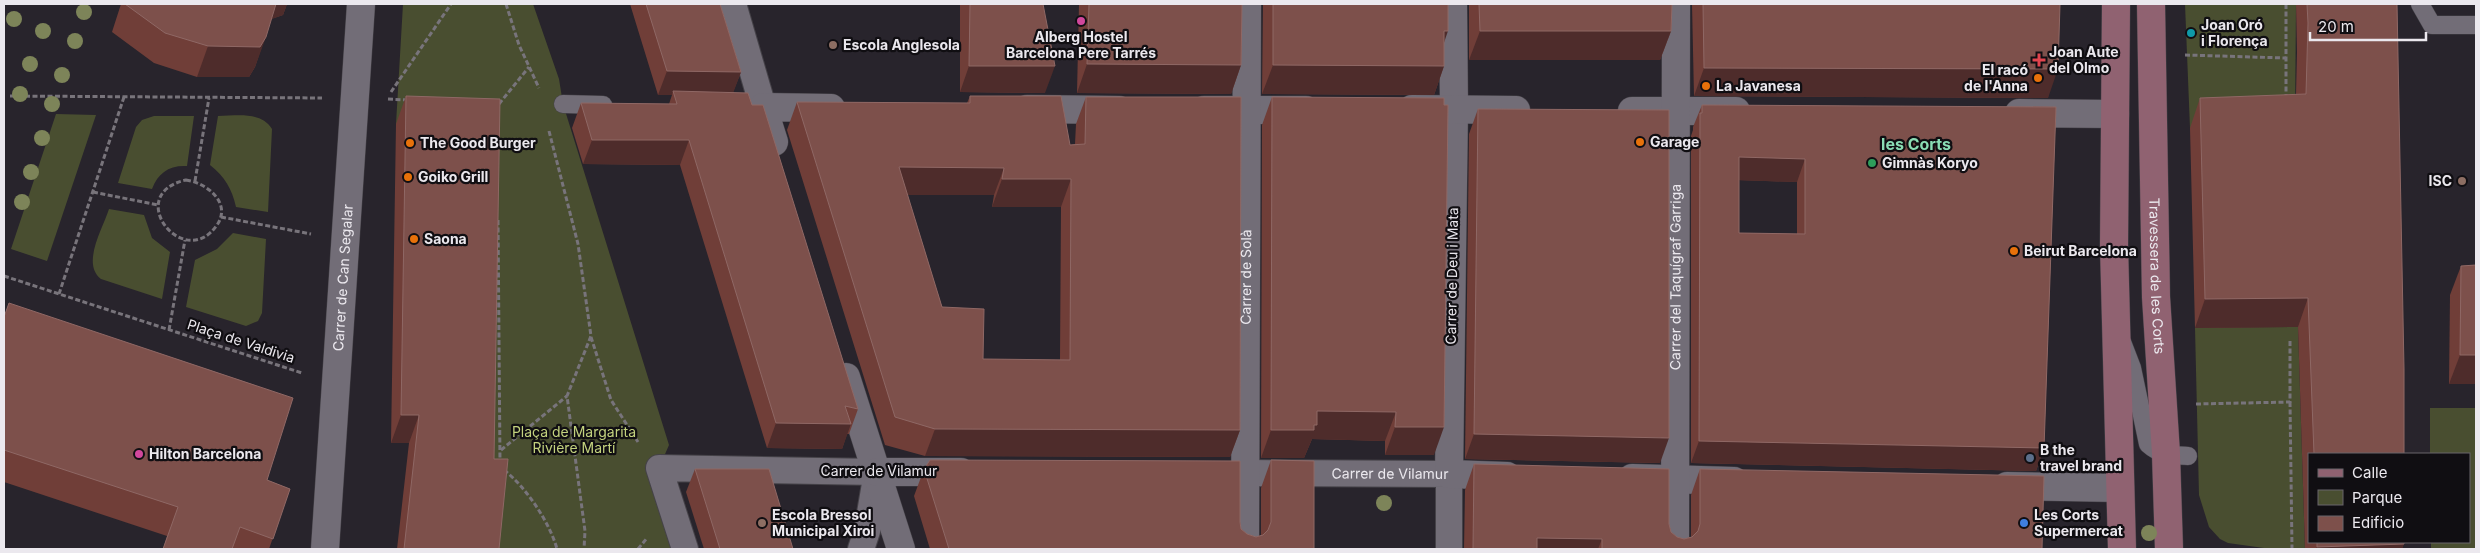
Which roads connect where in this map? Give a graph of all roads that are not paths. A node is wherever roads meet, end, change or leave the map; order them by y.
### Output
1 (361, 4) edge
2 (733, 4) edge
3 (1247, 4) edge
4 (1452, 4) edge
5 (1676, 4) edge
6 (2116, 4) edge
7 (2151, 4) edge
8 (2420, 4) edge
9 (2476, 25) edge
10 (563, 104) dead end
11 (621, 105) edge
12 (755, 107) junction
13 (855, 108) edge
14 (1002, 109) edge
15 (1454, 109) junction
16 (1149, 110) edge
17 (1178, 110) edge
18 (1247, 110) junction
19 (1336, 110) edge
20 (1385, 110) edge
21 (1541, 110) edge
22 (1610, 111) edge
23 (1678, 111) junction
24 (1756, 112) edge
25 (1992, 113) edge
26 (2114, 114) junction
27 (781, 164) edge
28 (2116, 328) junction
29 (839, 354) edge
30 (2177, 455) junction
31 (877, 472) junction
32 (990, 472) edge
33 (1216, 473) edge
34 (1246, 473) junction
35 (1449, 474) junction
36 (1528, 476) edge
37 (1607, 478) edge
38 (1676, 480) junction
39 (1755, 481) edge
40 (1983, 486) edge
41 (2120, 488) junction
42 (325, 549) edge
43 (685, 549) edge
44 (861, 549) edge
45 (901, 549) edge
46 (1245, 549) edge
47 (1449, 549) edge
48 (1675, 549) edge
49 (2122, 549) edge
50 (2169, 549) edge

1 - 42 street, Carrer de Can Segalar
2 - 12 street
3 - 18 street, Carrer de Solà
4 - 15 street, Carrer de Deu i Mata
5 - 23 street, Carrer del Taquígraf Garriga
6 - 26 main road
7 - 30 main road, Travessera de les Corts
8 - 9 lane
10 - 11 lane
12 - 13 street
12 - 27 street
14 - 16 street
15 - 20 street
15 - 21 street
15 - 35 street, Carrer de Deu i Mata
17 - 18 street
18 - 19 street
18 - 34 street, Carrer de Solà
22 - 23 street
23 - 24 street
23 - 38 street, Carrer del Taquígraf Garriga
25 - 26 street
26 - 28 main road
28 - 30 lane
28 - 41 main road
29 - 31 street
30 - 50 main road, Travessera de les Corts
31 - 32 street, Carrer de Vilamur
31 - 43 street, Carrer de Vilamur
31 - 44 street
31 - 45 street
33 - 34 street, Carrer de Vilamur
34 - 35 street, Carrer de Vilamur
34 - 46 street, Carrer de Solà
35 - 36 street, Carrer de Vilamur
35 - 47 street, Carrer de Deu i Mata
37 - 38 street
38 - 39 street
38 - 48 street, Carrer del Taquígraf Garriga
40 - 41 street
41 - 49 main road

